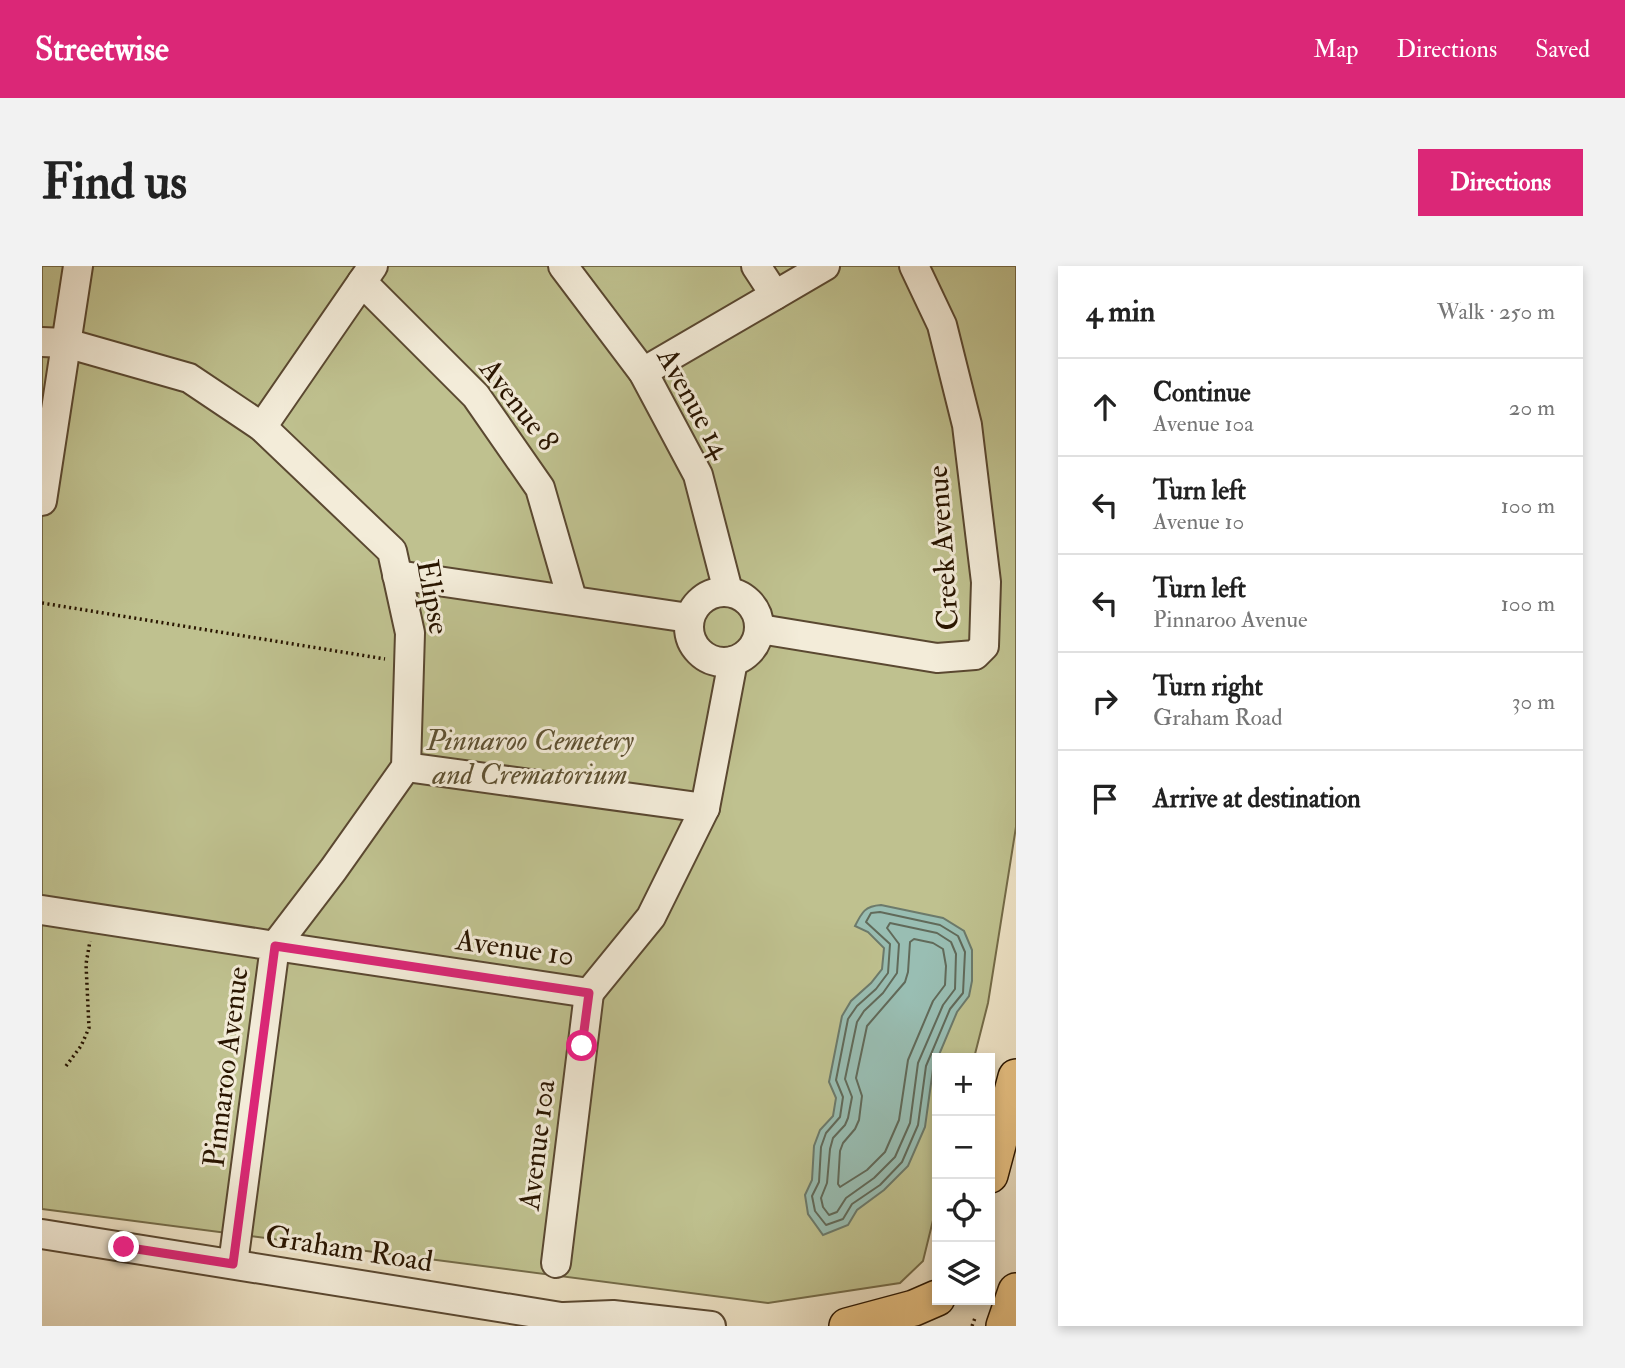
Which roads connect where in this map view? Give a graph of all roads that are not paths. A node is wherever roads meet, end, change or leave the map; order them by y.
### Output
1 (78, 266) edge
2 (563, 266) edge
3 (756, 266) edge
4 (825, 266) edge
5 (915, 266) edge
6 (367, 274) edge
7 (775, 295) junction
8 (54, 342) edge
9 (643, 372) junction
10 (262, 427) junction
11 (42, 501) edge
12 (397, 575) junction
13 (727, 591) junction
14 (572, 599) junction
15 (689, 618) junction
16 (760, 629) junction
17 (733, 661) junction
18 (407, 767) junction
19 (705, 808) junction
20 (42, 910) edge
21 (275, 946) junction
22 (589, 993) junction
23 (1016, 1077) edge
24 (995, 1156) edge
25 (42, 1234) edge
26 (556, 1263) dead end
27 (233, 1264) junction
28 (1016, 1291) edge
29 (932, 1300) edge
30 (946, 1305) edge
31 (574, 1322) edge
32 (711, 1326) edge
33 (847, 1326) edge
34 (939, 1326) edge
35 (1004, 1326) edge

1 - 8 street
2 - 9 street, Avenue 14
3 - 7 street
4 - 7 street
5 - 16 street, Creek Avenue
6 - 10 street
6 - 14 street, Avenue 8
7 - 9 street
8 - 10 street, Elipse
8 - 11 street
9 - 13 street, Avenue 14
10 - 12 street, Elipse
12 - 14 street
12 - 18 street, Elipse
13 - 15 street
13 - 16 street
14 - 15 street
15 - 17 street
16 - 17 street
17 - 19 street, Avenue 10
18 - 19 street
18 - 21 street
19 - 22 street, Avenue 10
20 - 21 street, Pinnaroo Avenue
21 - 22 street, Avenue 10
21 - 27 street, Pinnaroo Avenue
22 - 26 street, Avenue 10a
23 - 24 main road
25 - 27 street, Graham Road
27 - 31 street, Graham Road
28 - 35 main road
29 - 33 main road
30 - 34 main road
31 - 32 street, Graham Road

